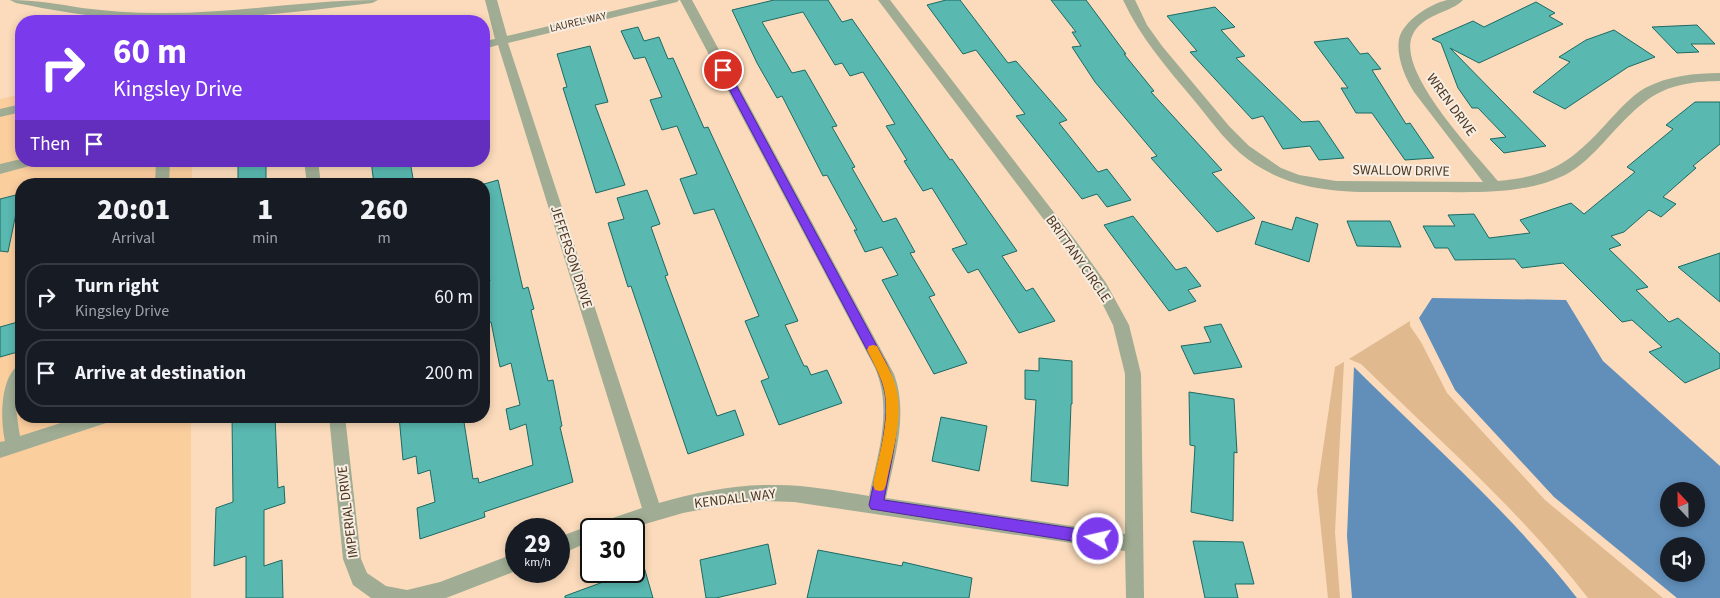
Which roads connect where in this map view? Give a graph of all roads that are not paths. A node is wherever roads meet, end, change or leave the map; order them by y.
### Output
1 (16, 0) edge
2 (372, 0) edge
3 (491, 0) edge
4 (673, 0) edge
5 (686, 0) edge
6 (884, 0) edge
7 (1129, 0) edge
8 (1457, 0) edge
9 (125, 15) edge
10 (228, 15) edge
11 (502, 41) junction
12 (490, 44) edge
13 (1720, 77) edge
14 (15, 109) edge
15 (0, 113) edge
16 (15, 165) edge
17 (0, 169) edge
18 (1494, 186) junction
19 (15, 378) edge
20 (84, 423) edge
21 (338, 423) edge
22 (7, 448) edge
23 (876, 505) junction
24 (653, 513) junction
25 (638, 518) edge
26 (1136, 544) junction
27 (505, 566) edge
28 (404, 598) edge
29 (410, 598) edge
30 (1136, 598) edge

1 - 9 street
2 - 10 street
3 - 11 street, JEFFERSON DRIVE
4 - 11 street, LAUREL WAY
5 - 23 street
6 - 26 street, BRITTANY CIRCLE
7 - 18 street, SWALLOW DRIVE
8 - 18 street, WREN DRIVE
11 - 12 street, LAUREL WAY
11 - 24 street, JEFFERSON DRIVE
13 - 18 street, SWALLOW DRIVE
14 - 15 street
16 - 17 street
19 - 22 street
20 - 22 street
21 - 28 street, IMPERIAL DRIVE
23 - 24 street, KENDALL WAY
23 - 26 street, KENDALL WAY
24 - 25 street, KENDALL WAY
26 - 30 street, BRITTANY CIRCLE
27 - 29 street

